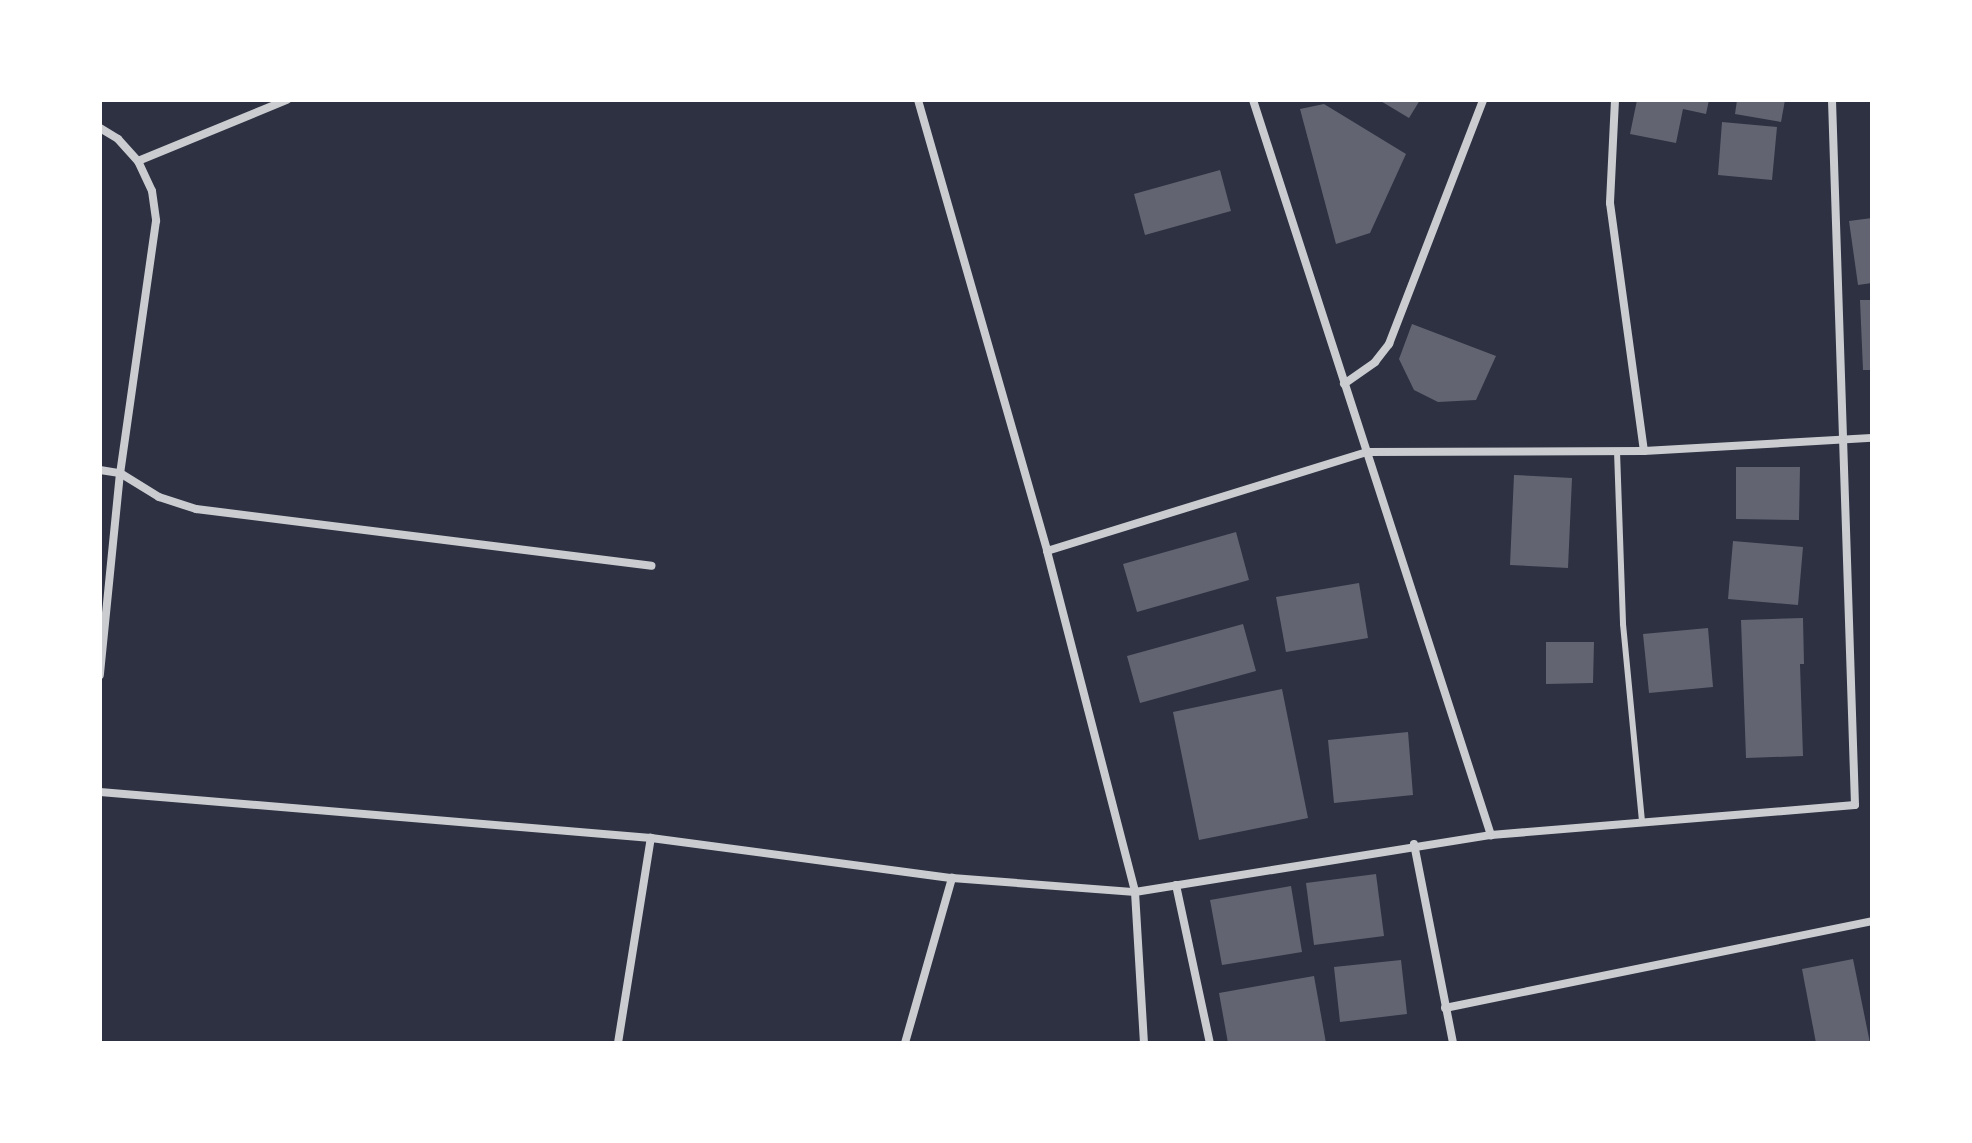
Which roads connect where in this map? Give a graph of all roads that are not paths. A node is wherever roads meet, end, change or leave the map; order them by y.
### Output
1 (287, 100) edge
2 (918, 100) edge
3 (1253, 100) edge
4 (1483, 100) edge
5 (1615, 100) edge
6 (1832, 100) edge
7 (100, 128) edge
8 (138, 161) junction
9 (1344, 384) junction
10 (1872, 438) edge
11 (1844, 440) junction
12 (1617, 451) junction
13 (1644, 451) junction
14 (1366, 452) junction
15 (100, 470) edge
16 (120, 473) junction
17 (1047, 551) junction
18 (651, 566) dead end
19 (100, 675) edge
20 (100, 792) edge
21 (1642, 823) junction
22 (1491, 835) junction
23 (651, 838) junction
24 (1414, 844) junction
25 (952, 878) junction
26 (1176, 885) junction
27 (1135, 892) junction
28 (1872, 921) edge
29 (1445, 1008) junction
30 (618, 1043) edge
31 (905, 1043) edge
32 (1144, 1043) edge
33 (1210, 1043) edge
34 (1453, 1043) edge

1 - 8 street
2 - 17 street
3 - 9 street
4 - 9 street
5 - 13 street
6 - 11 street
7 - 8 street
8 - 16 street
9 - 14 street
10 - 11 street
11 - 13 street
11 - 21 street
12 - 13 street
12 - 14 street
12 - 21 lane
14 - 17 street
14 - 22 street
15 - 16 street
16 - 18 street
16 - 19 street
17 - 27 street
20 - 23 street
21 - 22 street
22 - 24 street
23 - 25 street
23 - 30 street
24 - 26 street
24 - 29 street
25 - 27 street
25 - 31 street
26 - 27 street
26 - 33 street
27 - 32 street
28 - 29 street
29 - 34 street

